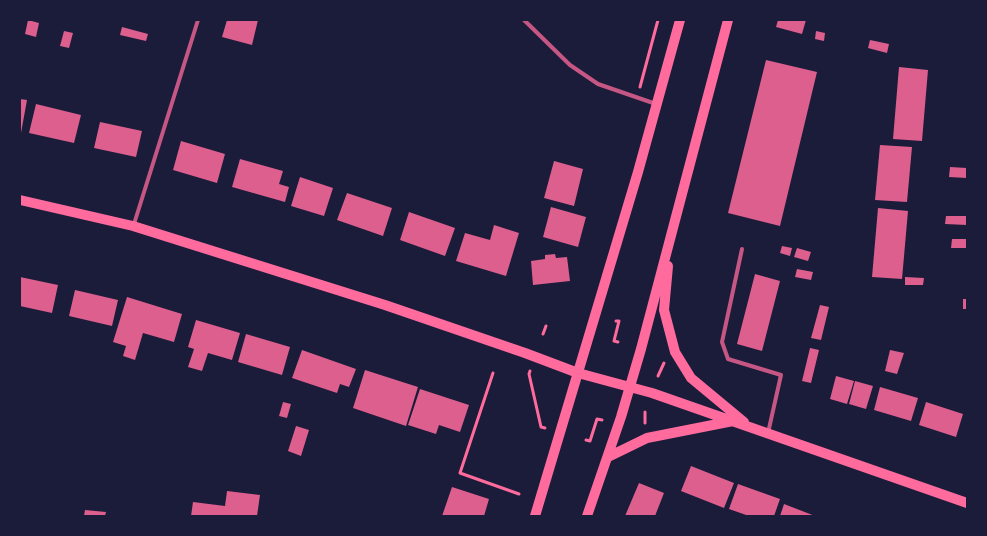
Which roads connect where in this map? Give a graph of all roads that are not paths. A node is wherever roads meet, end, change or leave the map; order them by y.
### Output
1 (198, 20) edge
2 (524, 20) edge
3 (680, 20) edge
4 (728, 20) edge
5 (656, 104) junction
6 (20, 200) edge
7 (133, 226) junction
8 (670, 240) junction
9 (742, 249) dead end
10 (578, 373) junction
11 (630, 386) junction
12 (734, 421) junction
13 (749, 426) junction
14 (768, 433) junction
15 (608, 457) junction
16 (967, 503) edge
17 (536, 516) edge
18 (587, 516) edge

1 - 7 lane
2 - 5 lane
3 - 5 main road
4 - 8 main road
5 - 10 main road
6 - 7 main road
7 - 10 main road
8 - 11 main road
8 - 13 main road
9 - 14 lane
10 - 11 main road
10 - 17 main road
11 - 12 main road
11 - 15 main road
12 - 13 main road
12 - 15 main road
13 - 14 main road
14 - 16 main road
15 - 18 main road

